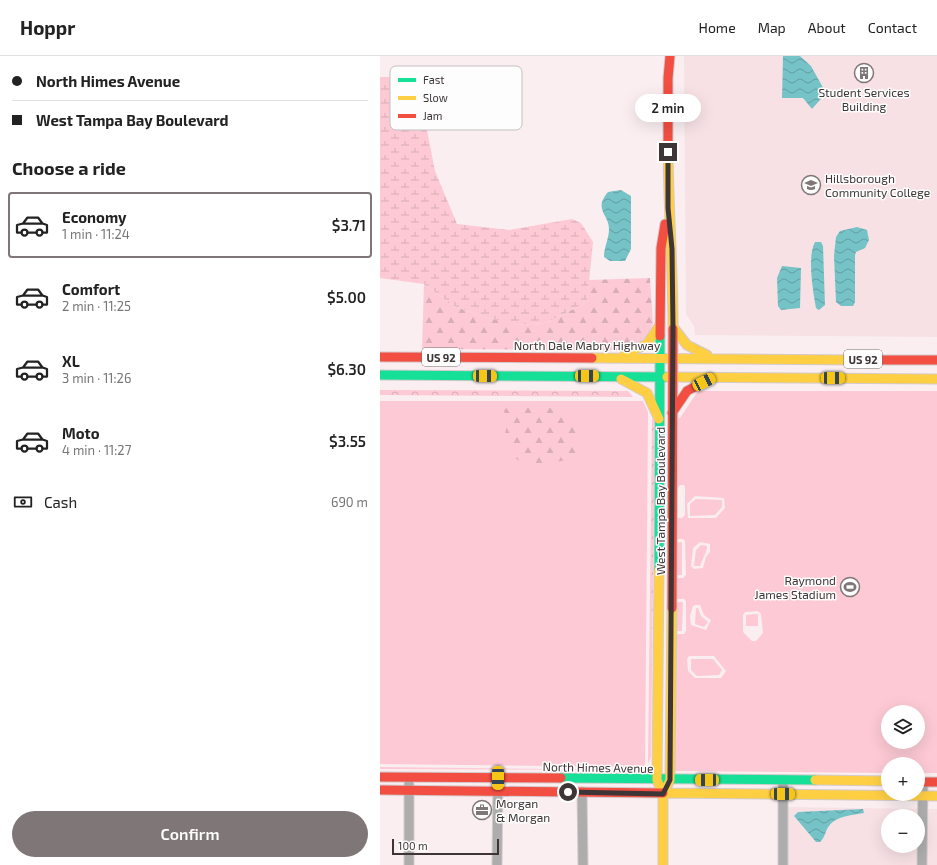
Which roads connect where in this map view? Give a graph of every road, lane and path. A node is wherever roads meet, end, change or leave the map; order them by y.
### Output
1 (666, 56) edge
2 (670, 56) edge
3 (668, 78) junction
4 (668, 208) junction
5 (660, 325) junction
6 (673, 327) junction
7 (380, 357) edge
8 (614, 357) junction
9 (660, 357) junction
10 (673, 357) junction
11 (712, 358) junction
12 (937, 360) edge
13 (380, 375) edge
14 (617, 377) junction
15 (659, 377) junction
16 (672, 377) junction
17 (713, 378) junction
18 (937, 379) edge
19 (672, 413) junction
20 (659, 419) junction
21 (659, 479) junction
22 (672, 479) junction
23 (658, 504) junction
24 (672, 504) junction
25 (658, 581) junction
26 (672, 581) junction
27 (658, 692) junction
28 (671, 692) junction
29 (658, 745) junction
30 (380, 777) edge
31 (409, 777) junction
32 (498, 778) junction
33 (634, 779) junction
34 (657, 780) junction
35 (670, 780) junction
36 (783, 780) junction
37 (881, 781) edge
38 (925, 782) edge
39 (937, 782) edge
40 (380, 790) edge
41 (409, 791) junction
42 (498, 792) junction
43 (582, 792) junction
44 (663, 794) junction
45 (783, 794) junction
46 (881, 795) edge
47 (925, 796) edge
48 (937, 796) edge
49 (923, 801) edge
50 (410, 865) edge
51 (497, 865) edge
52 (583, 865) edge
53 (663, 865) edge
54 (783, 865) edge
55 (922, 865) edge

1 - 3 street, West Tampa Bay Boulevard
2 - 3 street, West Tampa Bay Boulevard
3 - 4 street, West Tampa Bay Boulevard
4 - 5 street, West Tampa Bay Boulevard
4 - 6 street, West Tampa Bay Boulevard
5 - 8 street
5 - 9 street, West Tampa Bay Boulevard
6 - 10 street, West Tampa Bay Boulevard
6 - 11 street
7 - 8 street, North Dale Mabry Highway / US 92
8 - 9 street, North Dale Mabry Highway / US 92
9 - 10 street, North Dale Mabry Highway / US 92
9 - 15 street, West Tampa Bay Boulevard
10 - 11 street, North Dale Mabry Highway / US 92
10 - 16 street, West Tampa Bay Boulevard
11 - 12 street, North Dale Mabry Highway / US 92
13 - 14 street, US 92
14 - 15 street, US 92
14 - 20 street
15 - 16 street, US 92
15 - 20 street, West Tampa Bay Boulevard
16 - 17 street, US 92
16 - 19 street, West Tampa Bay Boulevard
17 - 18 street, US 92
17 - 19 street
19 - 22 street, West Tampa Bay Boulevard
20 - 21 street, West Tampa Bay Boulevard
21 - 22 street
21 - 23 street, West Tampa Bay Boulevard
22 - 24 street, West Tampa Bay Boulevard
23 - 24 street
23 - 25 street, West Tampa Bay Boulevard
24 - 26 street, West Tampa Bay Boulevard
25 - 26 street
25 - 27 street, West Tampa Bay Boulevard
26 - 28 street, West Tampa Bay Boulevard
27 - 28 street
27 - 29 street, West Tampa Bay Boulevard
28 - 35 street, West Tampa Bay Boulevard
29 - 33 street
29 - 34 street, West Tampa Bay Boulevard
30 - 31 street, North Himes Avenue
31 - 32 street, North Himes Avenue
31 - 41 street
32 - 33 street, North Himes Avenue
32 - 42 street
33 - 34 street, North Himes Avenue
34 - 35 street, North Himes Avenue
34 - 44 street, West Tampa Bay Boulevard
35 - 36 street, North Himes Avenue
35 - 44 street, West Tampa Bay Boulevard
36 - 37 street, North Himes Avenue
36 - 45 street
38 - 39 street
40 - 41 street, North Himes Avenue
41 - 42 street, North Himes Avenue
41 - 50 street
42 - 43 street, North Himes Avenue
42 - 51 street
43 - 44 street, North Himes Avenue
43 - 52 street
44 - 45 street, North Himes Avenue
44 - 53 street, West Tampa Bay Boulevard
45 - 46 street, North Himes Avenue
45 - 54 street
47 - 48 street, North Himes Avenue
49 - 55 street

